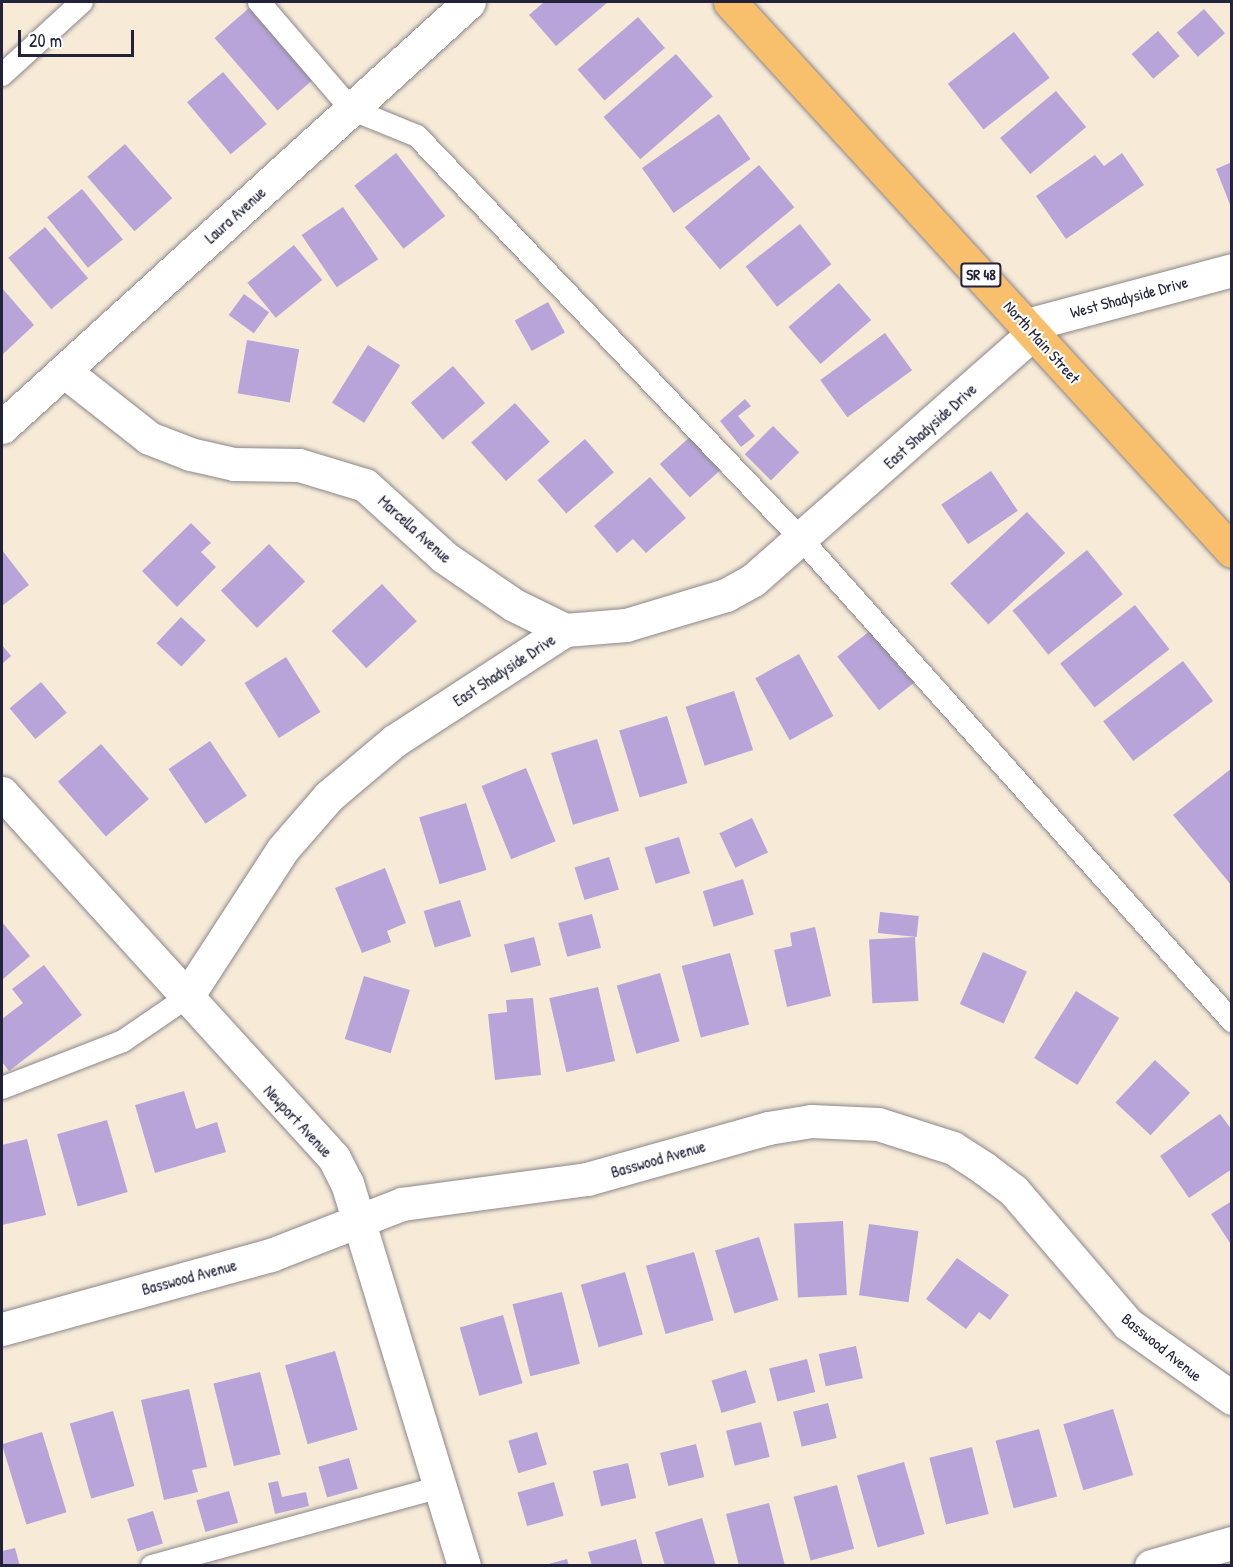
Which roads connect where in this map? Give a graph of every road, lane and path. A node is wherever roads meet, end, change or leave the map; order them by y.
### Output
1 (81, 2) edge
2 (259, 2) edge
3 (469, 2) edge
4 (730, 2) edge
5 (2, 75) edge
6 (351, 109) junction
7 (1232, 270) edge
8 (1030, 328) junction
9 (64, 371) junction
10 (2, 427) edge
11 (801, 539) junction
12 (1232, 551) edge
13 (565, 630) junction
14 (2, 793) edge
15 (186, 998) junction
16 (1232, 1021) edge
17 (2, 1088) edge
18 (358, 1219) junction
19 (2, 1329) edge
20 (1232, 1398) edge
21 (440, 1487) junction
22 (1232, 1543) edge
23 (152, 1566) edge
24 (464, 1566) edge
25 (1151, 1566) edge

1 - 5 lane
2 - 6 lane
3 - 6 street, Laura Avenue
4 - 8 main road, North Main Street / SR 48
6 - 9 street, Laura Avenue
6 - 11 lane
7 - 8 street, West Shadyside Drive
8 - 11 street, East Shadyside Drive
8 - 12 main road, North Main Street / SR 48
9 - 10 street, Laura Avenue
9 - 13 street, Marcella Avenue
11 - 13 street, East Shadyside Drive
11 - 16 lane
13 - 15 street, East Shadyside Drive
14 - 15 street, Newport Avenue
15 - 17 lane
15 - 18 street, Newport Avenue
18 - 19 street, Basswood Avenue
18 - 20 street, Basswood Avenue
18 - 21 street, Newport Avenue
21 - 23 lane
21 - 24 street, Newport Avenue
22 - 25 street

